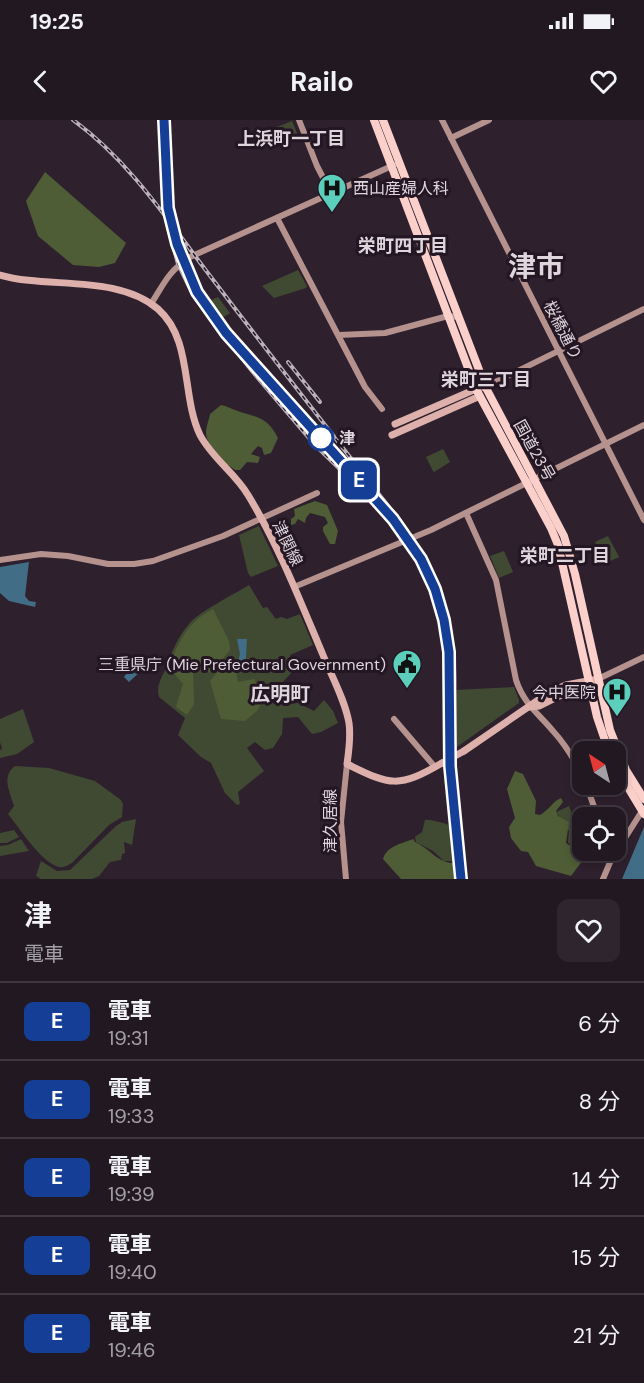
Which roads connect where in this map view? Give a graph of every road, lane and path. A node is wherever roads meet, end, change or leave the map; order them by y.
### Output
1 (299, 120) edge
2 (374, 120) edge
3 (383, 120) edge
4 (442, 120) edge
5 (489, 120) edge
6 (451, 138) junction
7 (395, 164) junction
8 (331, 193) junction
9 (277, 218) junction
10 (0, 275) edge
11 (151, 304) junction
12 (644, 309) edge
13 (448, 316) junction
14 (458, 317) junction
15 (339, 335) junction
16 (559, 351) junction
17 (486, 388) junction
18 (478, 392) junction
19 (382, 409) dead end
20 (394, 424) dead end
21 (644, 425) edge
22 (392, 435) dead end
23 (606, 444) junction
24 (531, 481) junction
25 (317, 493) dead end
26 (466, 513) junction
27 (261, 519) junction
28 (644, 520) edge
29 (0, 560) edge
30 (294, 587) junction
31 (644, 657) edge
32 (598, 679) junction
33 (589, 683) junction
34 (529, 707) junction
35 (394, 719) dead end
36 (605, 741) edge
37 (572, 759) edge
38 (347, 764) junction
39 (435, 767) junction
40 (626, 784) edge
41 (644, 798) edge
42 (643, 812) edge
43 (608, 861) edge
44 (608, 865) junction
45 (346, 879) edge
46 (603, 879) edge

1 - 8 street
2 - 7 highway, 国道23号
3 - 7 highway, 国道23号
4 - 6 street, 桜橋通り
5 - 6 street
6 - 16 street, 桜橋通り
7 - 8 street
7 - 13 highway, 国道23号
7 - 14 highway, 国道23号
8 - 9 street
9 - 11 street
9 - 15 street
10 - 11 main road, 津関線
11 - 27 main road, 津関線
12 - 16 street
13 - 14 street
13 - 15 street
13 - 18 highway, 国道23号
14 - 17 highway, 国道23号
15 - 19 street
16 - 17 street
16 - 23 street, 桜橋通り
17 - 18 street
17 - 24 highway, 国道23号
18 - 20 main road
18 - 22 main road
18 - 24 highway, 国道23号
21 - 23 street
23 - 24 street
23 - 28 street, 桜橋通り
24 - 26 street
24 - 32 highway, 国道23号
24 - 33 highway, 国道23号
25 - 27 street
26 - 30 street
26 - 34 street
27 - 29 street
27 - 30 main road, 津関線
30 - 38 main road, 津関線
31 - 32 street
32 - 33 main road
32 - 41 highway, 国道23号
33 - 34 main road
33 - 36 highway, 国道23号
34 - 37 street
34 - 39 main road, bridge
35 - 39 street
38 - 39 main road
38 - 45 street, 津久居線
40 - 42 highway
42 - 44 street
43 - 44 street
44 - 46 street

